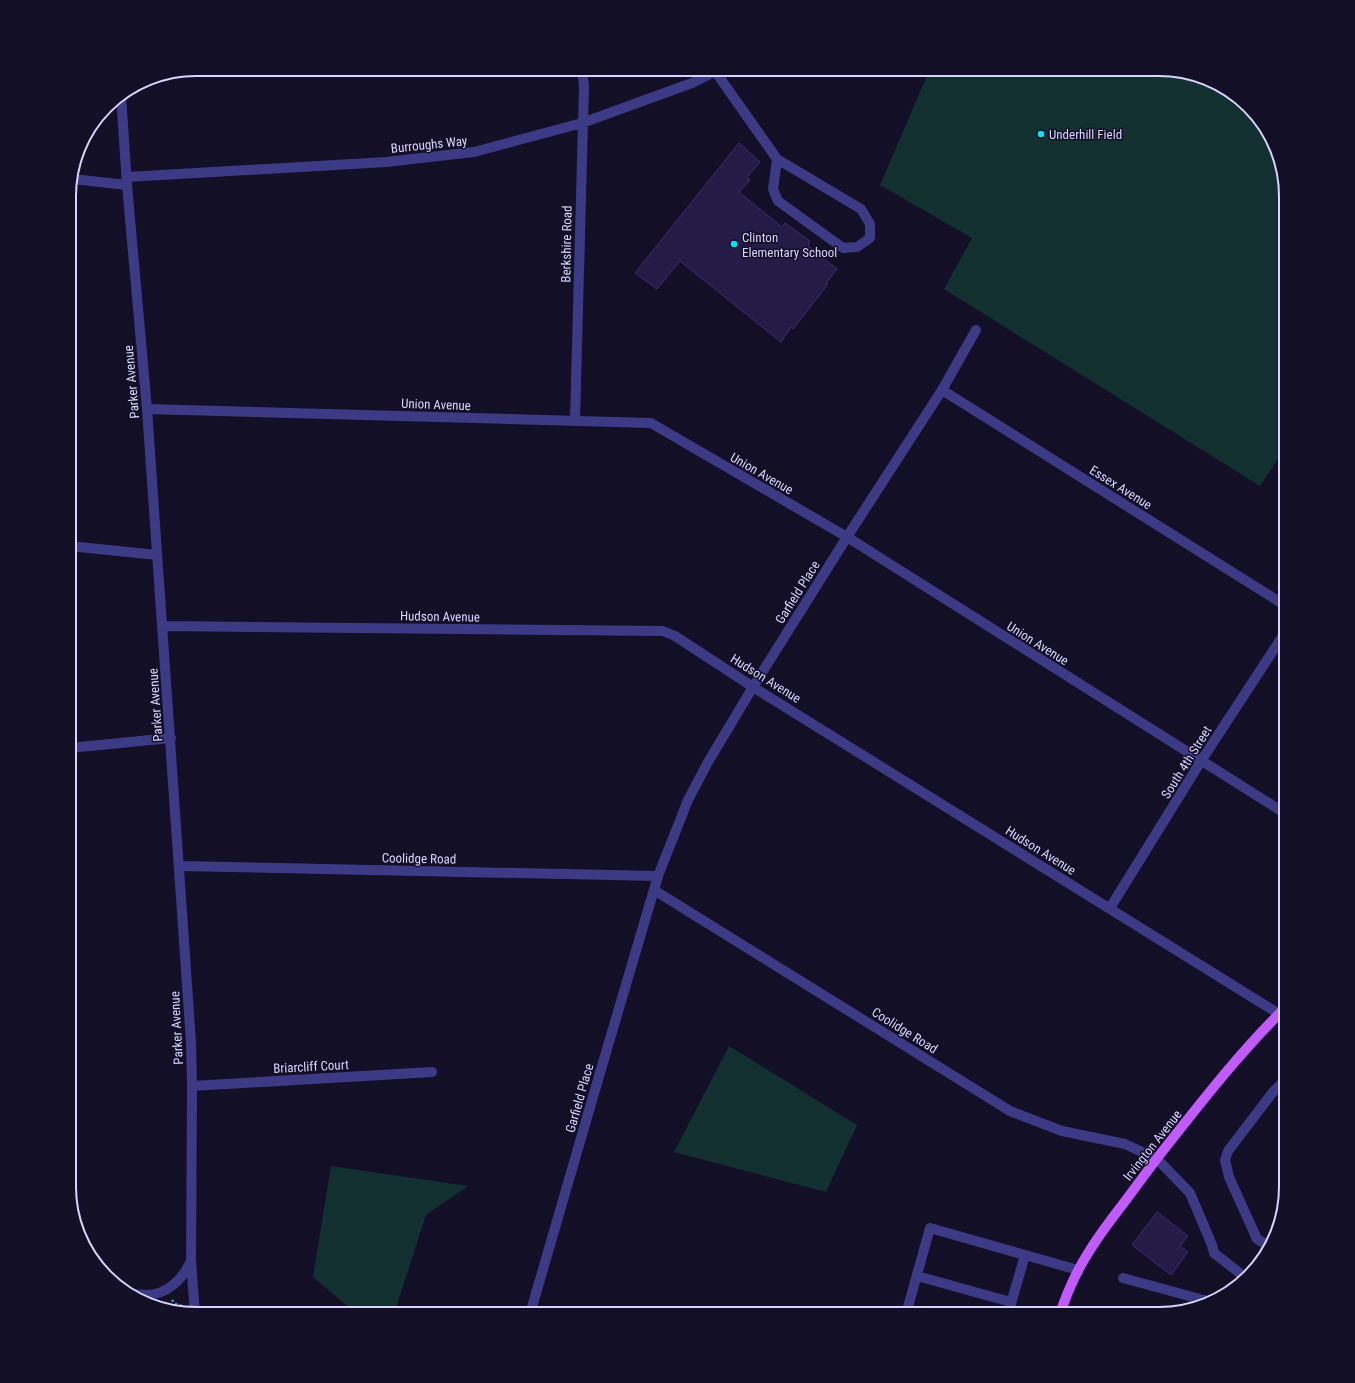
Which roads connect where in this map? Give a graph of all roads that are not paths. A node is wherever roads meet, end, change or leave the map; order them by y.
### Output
1 (583, 76) edge
2 (706, 76) edge
3 (722, 76) edge
4 (122, 102) edge
5 (582, 123) junction
6 (777, 159) junction
7 (77, 179) edge
8 (127, 181) junction
9 (976, 330) dead end
10 (942, 390) junction
11 (147, 409) junction
12 (575, 420) junction
13 (847, 537) junction
14 (76, 547) edge
15 (157, 555) junction
16 (1279, 602) edge
17 (162, 626) junction
18 (1279, 642) edge
19 (753, 687) junction
20 (171, 738) junction
21 (76, 747) edge
22 (1201, 761) junction
23 (1279, 810) edge
24 (179, 866) junction
25 (658, 876) junction
26 (654, 890) junction
27 (1110, 908) junction
28 (1279, 1009) edge
29 (1279, 1015) edge
30 (432, 1072) dead end
31 (192, 1086) junction
32 (1279, 1086) edge
33 (1157, 1159) junction
34 (1265, 1244) edge
35 (1025, 1255) junction
36 (191, 1261) junction
37 (1078, 1270) junction
38 (1241, 1274) edge
39 (917, 1276) junction
40 (1123, 1278) dead end
41 (144, 1295) edge
42 (1202, 1299) edge
43 (1011, 1302) junction
44 (194, 1307) edge
45 (532, 1307) edge
46 (908, 1307) edge
47 (1010, 1307) edge
48 (1062, 1307) edge

1 - 5 street, Berkshire Road
2 - 5 street, Burroughs Way
3 - 6 street
4 - 8 street, Parker Avenue
5 - 8 street, Burroughs Way
5 - 12 street, Berkshire Road
6 - 6 street
7 - 8 street, Burroughs Way
8 - 11 street, Parker Avenue
9 - 10 street, Garfield Place
10 - 13 street, Garfield Place
10 - 16 street, Essex Avenue
11 - 12 street, Union Avenue
11 - 15 street, Parker Avenue
12 - 13 street, Union Avenue
13 - 19 street, Garfield Place
13 - 22 street, Union Avenue
14 - 15 street
15 - 17 street, Parker Avenue
17 - 19 street, Hudson Avenue
17 - 20 street, Parker Avenue
18 - 22 street, South 4th Street
19 - 25 street, Garfield Place
19 - 27 street, Hudson Avenue
20 - 21 street
20 - 24 street, Parker Avenue
22 - 23 street, Union Avenue
22 - 27 street, South 4th Street
24 - 25 street, Coolidge Road
24 - 31 street, Parker Avenue
25 - 26 street, Garfield Place
26 - 33 street, Coolidge Road
26 - 45 street, Garfield Place
27 - 28 street, Hudson Avenue
29 - 33 main road, Irvington Avenue
30 - 31 street, Briarcliff Court
31 - 36 street, Parker Avenue
32 - 34 street
33 - 37 main road, Irvington Avenue
33 - 38 street
35 - 37 street
35 - 39 street
35 - 43 street
36 - 41 street
36 - 44 street, Parker Avenue
37 - 48 main road, Irvington Avenue
39 - 43 street
39 - 46 street
40 - 42 street
43 - 47 street

